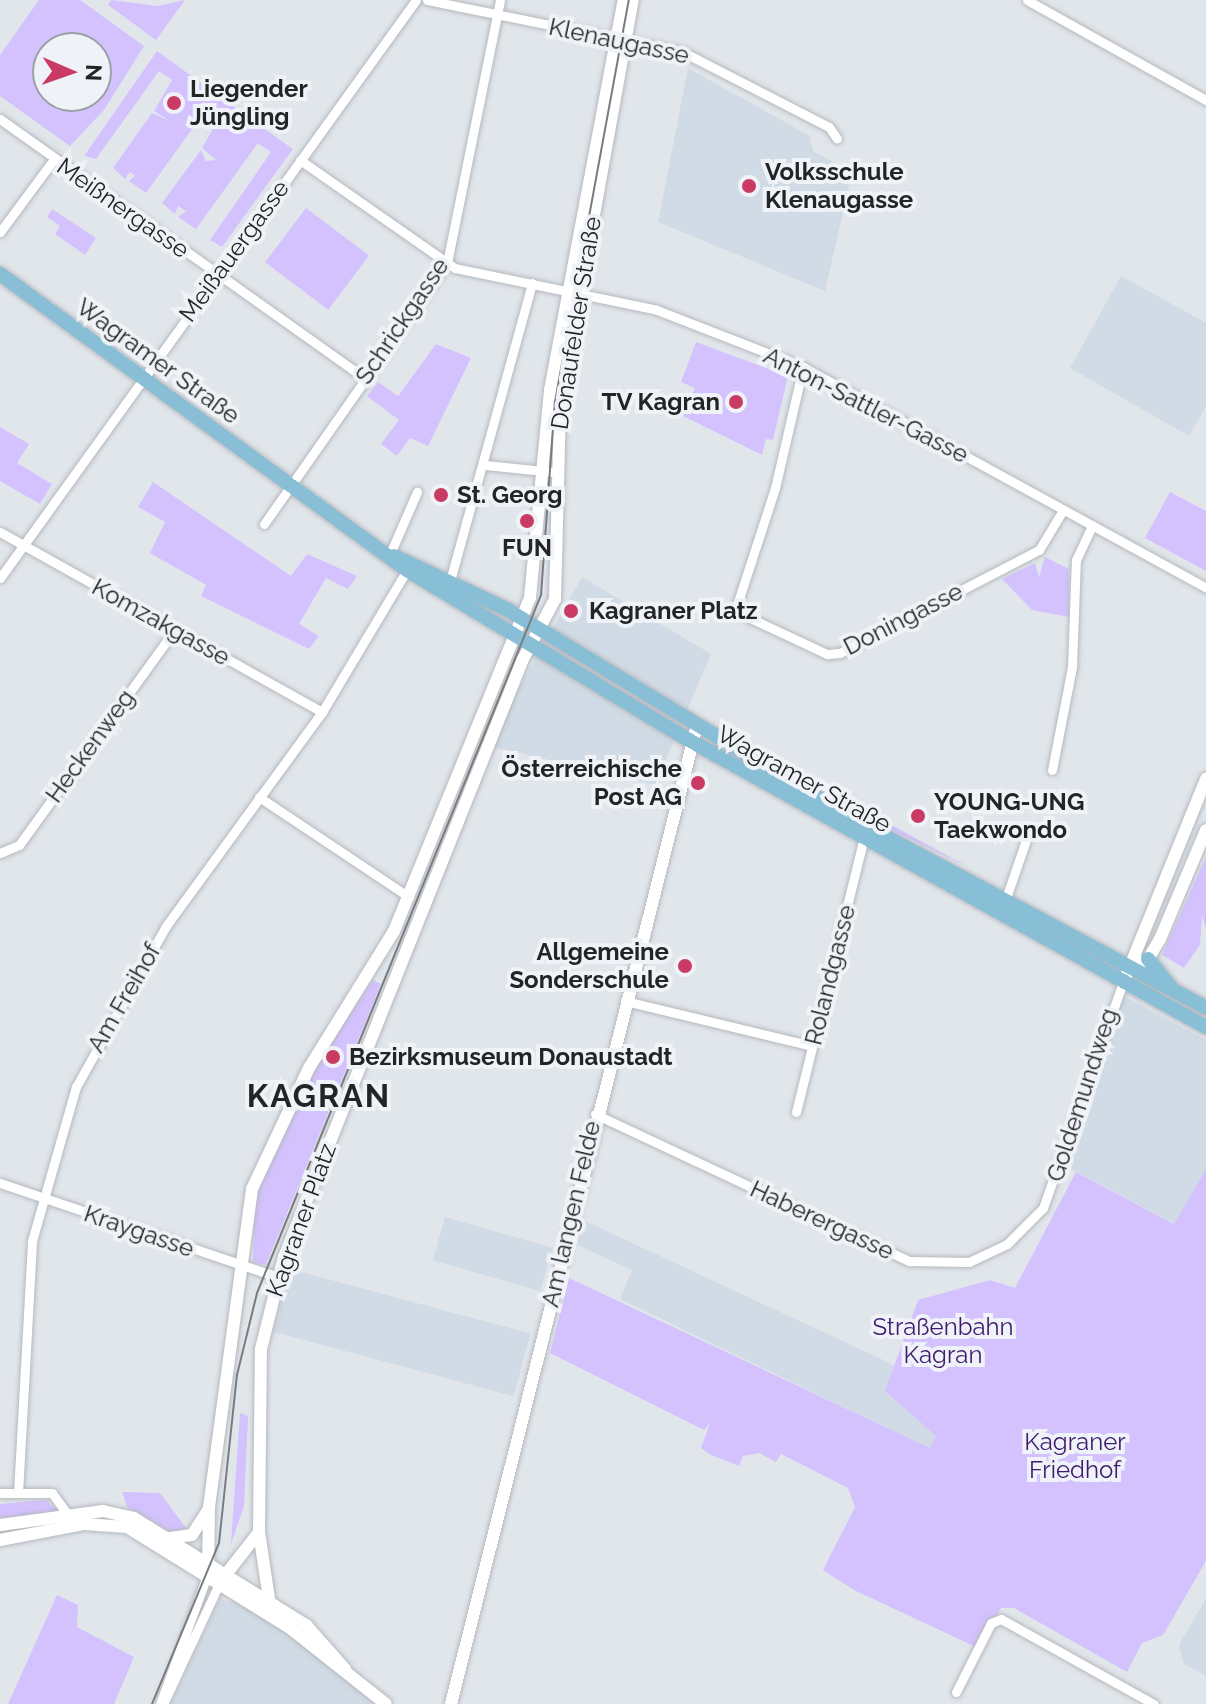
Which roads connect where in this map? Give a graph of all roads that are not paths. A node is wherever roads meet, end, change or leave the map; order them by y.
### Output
1 (427, 0) edge
2 (500, 0) edge
3 (624, 0) edge
4 (633, 0) edge
5 (1027, 0) edge
6 (414, 2) edge
7 (497, 15) junction
8 (621, 41) junction
9 (1206, 100) edge
10 (0, 119) edge
11 (837, 139) dead end
12 (54, 159) junction
13 (300, 160) junction
14 (0, 232) edge
15 (447, 263) junction
16 (0, 274) edge
17 (218, 275) junction
18 (532, 283) junction
19 (572, 291) junction
20 (803, 367) junction
21 (142, 376) junction
22 (364, 378) junction
23 (485, 465) junction
24 (550, 472) junction
25 (290, 484) junction
26 (417, 492) dead end
27 (1063, 510) junction
28 (264, 524) dead end
29 (1092, 525) junction
30 (0, 532) edge
31 (24, 545) junction
32 (390, 554) junction
33 (407, 570) junction
34 (0, 578) edge
35 (450, 581) junction
36 (1206, 588) edge
37 (522, 619) junction
38 (174, 631) junction
39 (516, 635) junction
40 (537, 637) junction
41 (322, 712) junction
42 (697, 725) junction
43 (689, 740) junction
44 (1052, 770) dead end
45 (1206, 779) edge
46 (259, 797) junction
47 (1206, 830) edge
48 (1027, 837) dead end
49 (864, 838) junction
50 (0, 853) edge
51 (409, 897) junction
52 (1005, 901) junction
53 (1148, 959) junction
54 (1126, 976) junction
55 (1173, 990) junction
56 (623, 1001) junction
57 (1206, 1008) edge
58 (1206, 1027) edge
59 (812, 1046) junction
60 (796, 1112) dead end
61 (595, 1114) junction
62 (0, 1183) edge
63 (41, 1197) junction
64 (1043, 1208) joint
65 (244, 1266) junction
66 (278, 1277) junction
67 (0, 1493) edge
68 (18, 1493) junction
69 (209, 1507) junction
70 (72, 1520) junction
71 (0, 1525) edge
72 (259, 1532) junction
73 (168, 1538) junction
74 (0, 1540) edge
75 (215, 1571) junction
76 (269, 1599) junction
77 (345, 1669) junction
78 (956, 1692) dead end
79 (162, 1704) edge
80 (386, 1704) edge
81 (451, 1704) edge
82 (1154, 1704) edge

1 - 7 street, Klenaugasse
2 - 7 street, Schrickgasse
3 - 8 main road, Donaufelder Straße
4 - 8 main road, Donaufelder Straße
5 - 9 street
6 - 13 street, Meißauergasse
7 - 8 street, Klenaugasse
7 - 15 street, Schrickgasse
8 - 11 street, Klenaugasse
8 - 19 main road, Donaufelder Straße
10 - 12 street, Meißnergasse
12 - 14 street
12 - 17 street, Meißnergasse
13 - 15 street, Anton-Sattler-Gasse
13 - 17 street, Meißauergasse
15 - 18 street, Anton-Sattler-Gasse
15 - 22 street, Schrickgasse
16 - 21 main road, Wagramer Straße
17 - 21 street, Meißauergasse
17 - 22 street, Meißnergasse
18 - 19 street, Anton-Sattler-Gasse
18 - 23 street
19 - 20 street, Anton-Sattler-Gasse
19 - 24 main road, Donaufelder Straße
20 - 27 street, Anton-Sattler-Gasse
20 - 27 street, Doningasse
21 - 25 main road, Wagramer Straße
21 - 31 street, Meißauergasse
22 - 25 street, Schrickgasse
23 - 24 street
23 - 35 street
24 - 37 main road, Donaufelder Straße
24 - 40 main road, Donaufelder Straße
25 - 28 street
25 - 32 main road, Wagramer Straße
26 - 32 street
27 - 29 street, Anton-Sattler-Gasse
29 - 36 street, Anton-Sattler-Gasse
29 - 44 street
30 - 31 street, Komzakgasse
31 - 34 street, Meißauergasse
31 - 38 street, Komzakgasse
32 - 33 main road, Wagramer Straße
32 - 35 main road, Wagramer Straße
33 - 39 main road, Wagramer Straße
33 - 41 street, Am Freihof
35 - 37 main road, Wagramer Straße
37 - 39 main road, Donaufelder Straße
37 - 40 main road, Wagramer Straße
38 - 41 street, Komzakgasse
38 - 50 street, Heckenweg
39 - 40 main road, Wagramer Straße
39 - 51 main road, Kagraner Platz
40 - 42 main road, Wagramer Straße
40 - 43 main road, Wagramer Straße
40 - 66 main road, Kagraner Platz
41 - 46 street, Am Freihof
42 - 43 main road, Am langen Felde
42 - 52 main road, Wagramer Straße
43 - 49 main road, Wagramer Straße
43 - 56 main road, Am langen Felde
45 - 54 main road
46 - 51 street
46 - 63 street, Am Freihof
47 - 53 main road
48 - 52 street
49 - 54 main road, Wagramer Straße
49 - 59 street, Rolandgasse
51 - 65 main road, Kagraner Platz
52 - 54 main road, Wagramer Straße
53 - 54 main road
53 - 55 main road
54 - 55 main road, Wagramer Straße
54 - 58 main road, Wagramer Straße
54 - 64 street, Goldemundweg
55 - 57 main road, Wagramer Straße
56 - 59 street
56 - 61 main road, Am langen Felde
59 - 60 street, Rolandgasse
61 - 64 street, Haberergasse
61 - 81 main road, Am langen Felde
62 - 63 street, Kraygasse
63 - 65 street, Kraygasse
63 - 68 street, Am Freihof
65 - 66 street, Kraygasse
65 - 69 main road, Kagraner Platz
66 - 72 main road, Kagraner Platz
67 - 68 street
68 - 70 street
69 - 73 main road
69 - 75 main road, Kagraner Platz
70 - 71 main road
70 - 73 main road
70 - 74 main road
70 - 75 main road
72 - 75 main road
72 - 76 main road, Kagraner Platz
73 - 75 main road
75 - 76 main road
75 - 77 main road
75 - 79 street
75 - 79 street
76 - 77 main road
77 - 80 main road
78 - 82 street

